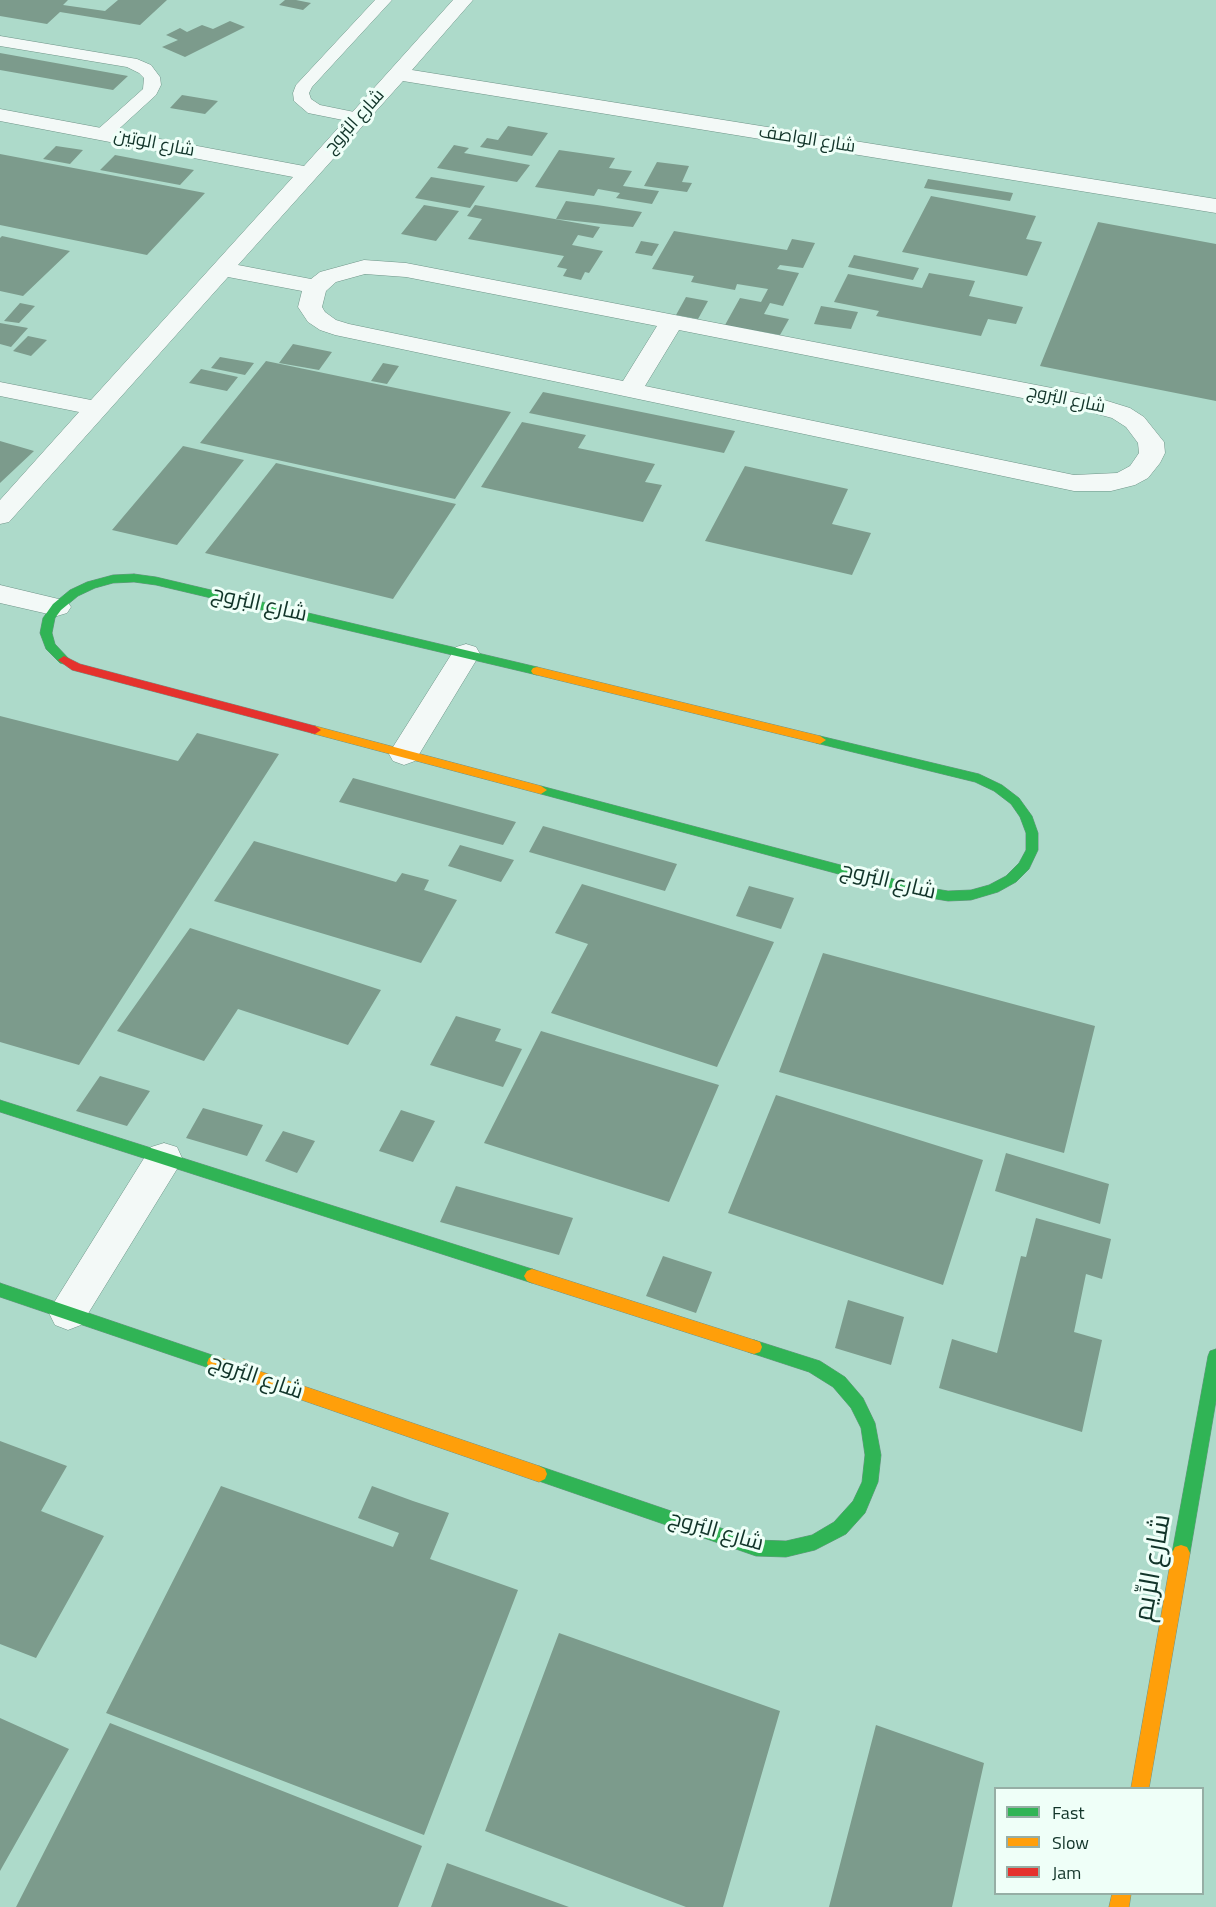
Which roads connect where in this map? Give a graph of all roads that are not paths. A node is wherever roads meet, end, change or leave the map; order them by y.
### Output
1 (384, 0) edge
2 (463, 0) edge
3 (0, 41) edge
4 (399, 74) junction
5 (0, 115) edge
6 (358, 118) junction
7 (103, 134) junction
8 (309, 173) junction
9 (1216, 206) edge
10 (222, 269) junction
11 (316, 287) junction
12 (672, 322) junction
13 (0, 365) edge
14 (0, 372) edge
15 (0, 389) edge
16 (630, 390) junction
17 (95, 408) junction
18 (0, 516) edge
19 (0, 594) edge
20 (57, 607) junction
21 (466, 654) junction
22 (404, 754) junction
23 (0, 1106) edge
24 (164, 1158) junction
25 (0, 1290) edge
26 (68, 1313) junction
27 (1216, 1356) edge
28 (1140, 1787) edge

1 - 6 lane
2 - 4 street, شارع البُروج
3 - 7 lane
4 - 6 street, شارع البُروج
4 - 9 street, شارع الواصف
5 - 7 street, شارع الوتين
6 - 8 street, شارع البُروج
7 - 8 street, شارع الوتين
8 - 10 street, شارع البُروج
10 - 11 street
10 - 17 street, شارع البُروج
11 - 12 street, شارع البُروج
11 - 16 street, شارع البُروج
12 - 16 street
12 - 16 street, شارع البُروج
13 - 14 street
15 - 17 street
17 - 18 street, شارع البُروج
19 - 20 street
20 - 21 street, شارع البُروج
20 - 22 street, شارع البُروج
21 - 22 street
21 - 22 street, شارع البُروج
23 - 24 street, شارع البُروج
24 - 26 street
24 - 26 street, شارع البُروج
25 - 26 street, شارع البُروج
27 - 28 street, شارع الرِّيم

